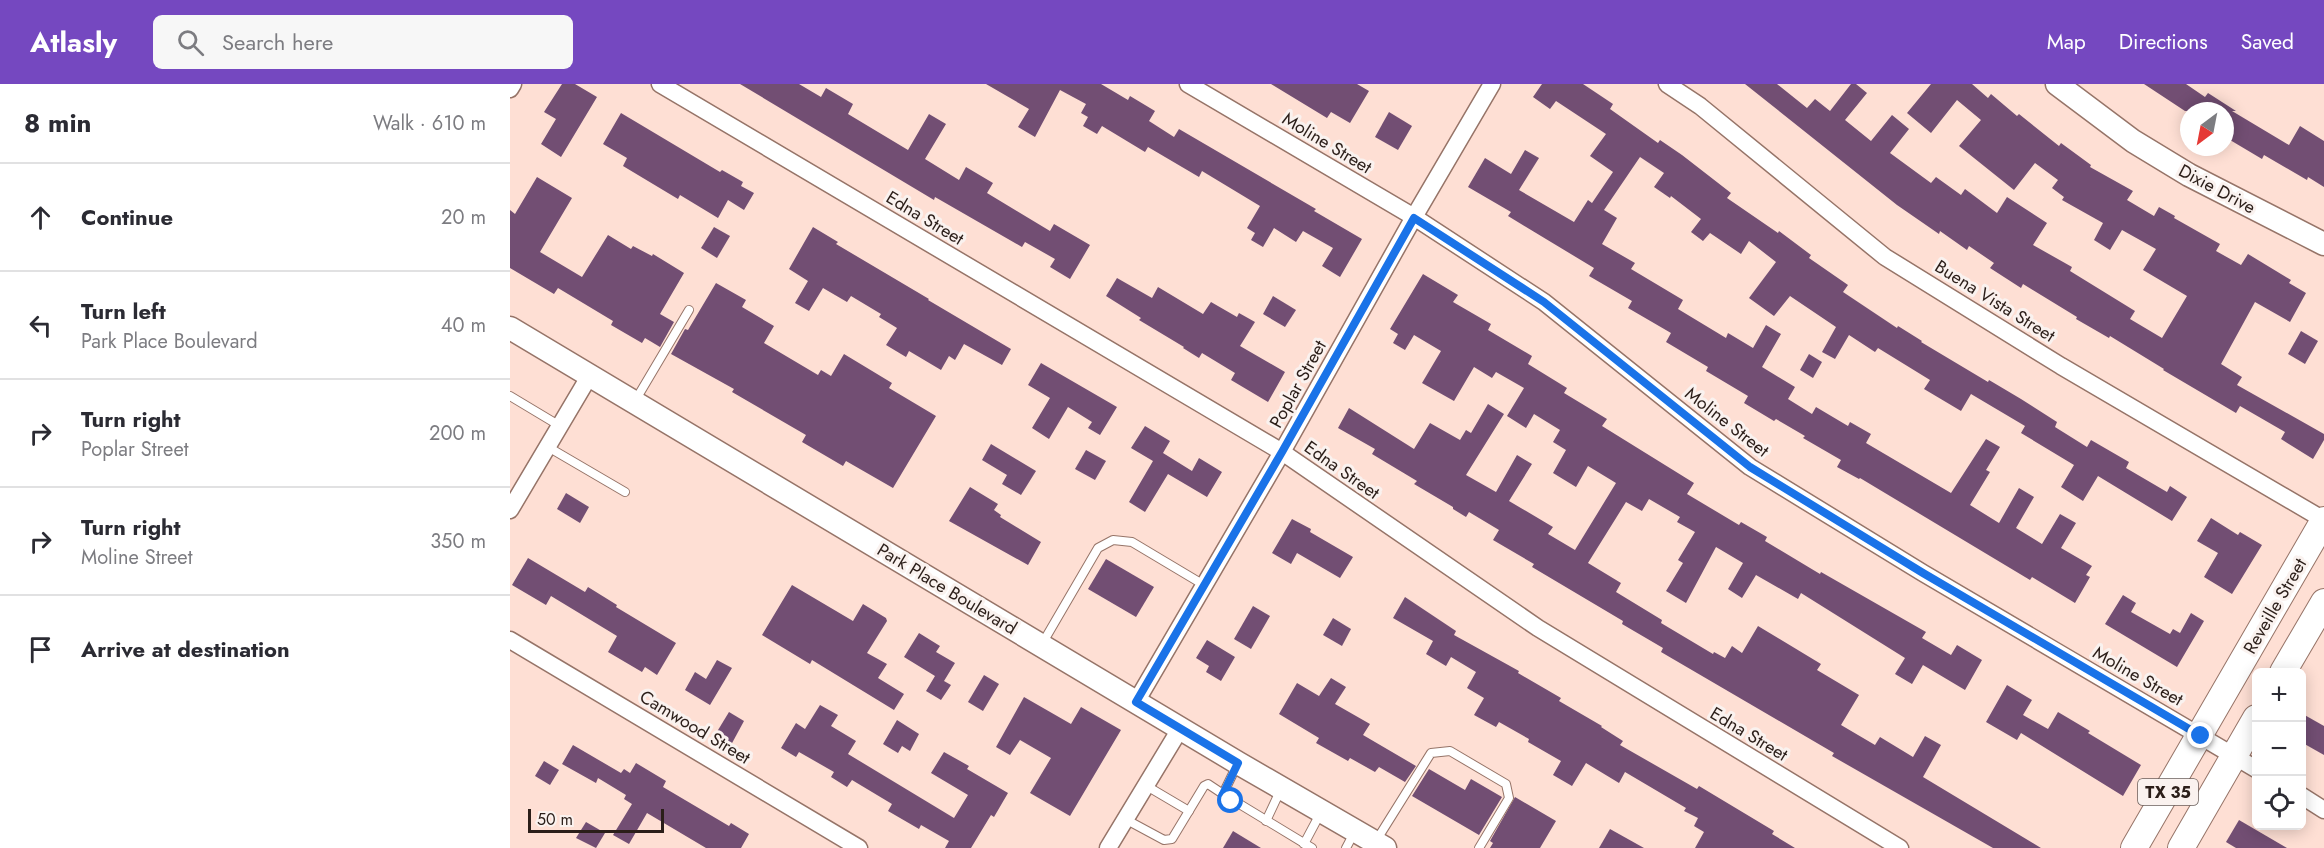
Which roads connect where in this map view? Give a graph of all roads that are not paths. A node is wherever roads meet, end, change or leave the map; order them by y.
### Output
1 (513, 84) edge
2 (660, 84) edge
3 (1188, 84) edge
4 (1492, 84) edge
5 (1667, 84) edge
6 (2056, 84) edge
7 (510, 89) edge
8 (1414, 218) junction
9 (2324, 244) edge
10 (689, 310) dead end
11 (510, 328) edge
12 (590, 375) junction
13 (510, 396) edge
14 (635, 402) junction
15 (560, 426) junction
16 (548, 447) junction
17 (1282, 452) junction
18 (625, 492) dead end
19 (510, 510) edge
20 (2324, 520) edge
21 (1204, 585) junction
22 (2324, 602) edge
23 (510, 640) edge
24 (1041, 645) junction
25 (2285, 668) edge
26 (1136, 702) junction
27 (2254, 722) edge
28 (1180, 729) junction
29 (2201, 736) junction
30 (2234, 756) junction
31 (1238, 763) junction
32 (2252, 767) edge
33 (1145, 785) junction
34 (1281, 788) junction
35 (1223, 794) junction
36 (2306, 799) edge
37 (2324, 810) edge
38 (1189, 811) junction
39 (1322, 811) junction
40 (1125, 819) junction
41 (1266, 821) junction
42 (1351, 839) edge
43 (1380, 845) edge
44 (1308, 846) edge
45 (859, 848) edge
46 (1108, 848) edge
47 (1479, 848) edge
48 (1900, 848) edge
49 (2134, 848) edge
50 (2181, 848) edge

1 - 7 street
2 - 17 street, Edna Street
3 - 8 street, Moline Street
4 - 8 street, Poplar Street
5 - 20 street, Buena Vista Street
6 - 9 main road, Dixie Drive
8 - 17 street, Poplar Street
8 - 29 street, Moline Street
10 - 14 lane
11 - 12 main road, Park Place Boulevard
12 - 14 main road, Park Place Boulevard
12 - 15 street
13 - 15 lane
14 - 24 main road, Park Place Boulevard
15 - 16 street
16 - 18 lane
16 - 19 street
17 - 21 street, Poplar Street
17 - 48 street, Edna Street
20 - 29 main road, Reveille Street / TX 35
21 - 24 lane
21 - 26 street, Poplar Street
22 - 25 main road
23 - 45 street, Camwood Street
24 - 26 main road, Park Place Boulevard
26 - 28 main road, Park Place Boulevard
27 - 30 main road, TX 35
28 - 31 main road, Park Place Boulevard
28 - 33 street
29 - 30 street, Moline Street
29 - 49 main road, Reveille Street / TX 35
30 - 32 street, Moline Street
30 - 50 main road, TX 35
31 - 34 main road, Park Place Boulevard
31 - 35 lane
33 - 38 lane
33 - 40 street
34 - 39 main road, Park Place Boulevard
34 - 41 lane
35 - 38 lane
35 - 41 lane
36 - 37 street
38 - 40 lane
39 - 42 main road, Park Place Boulevard
39 - 44 lane
40 - 46 street
41 - 44 lane
42 - 43 main road, Park Place Boulevard
43 - 47 lane

